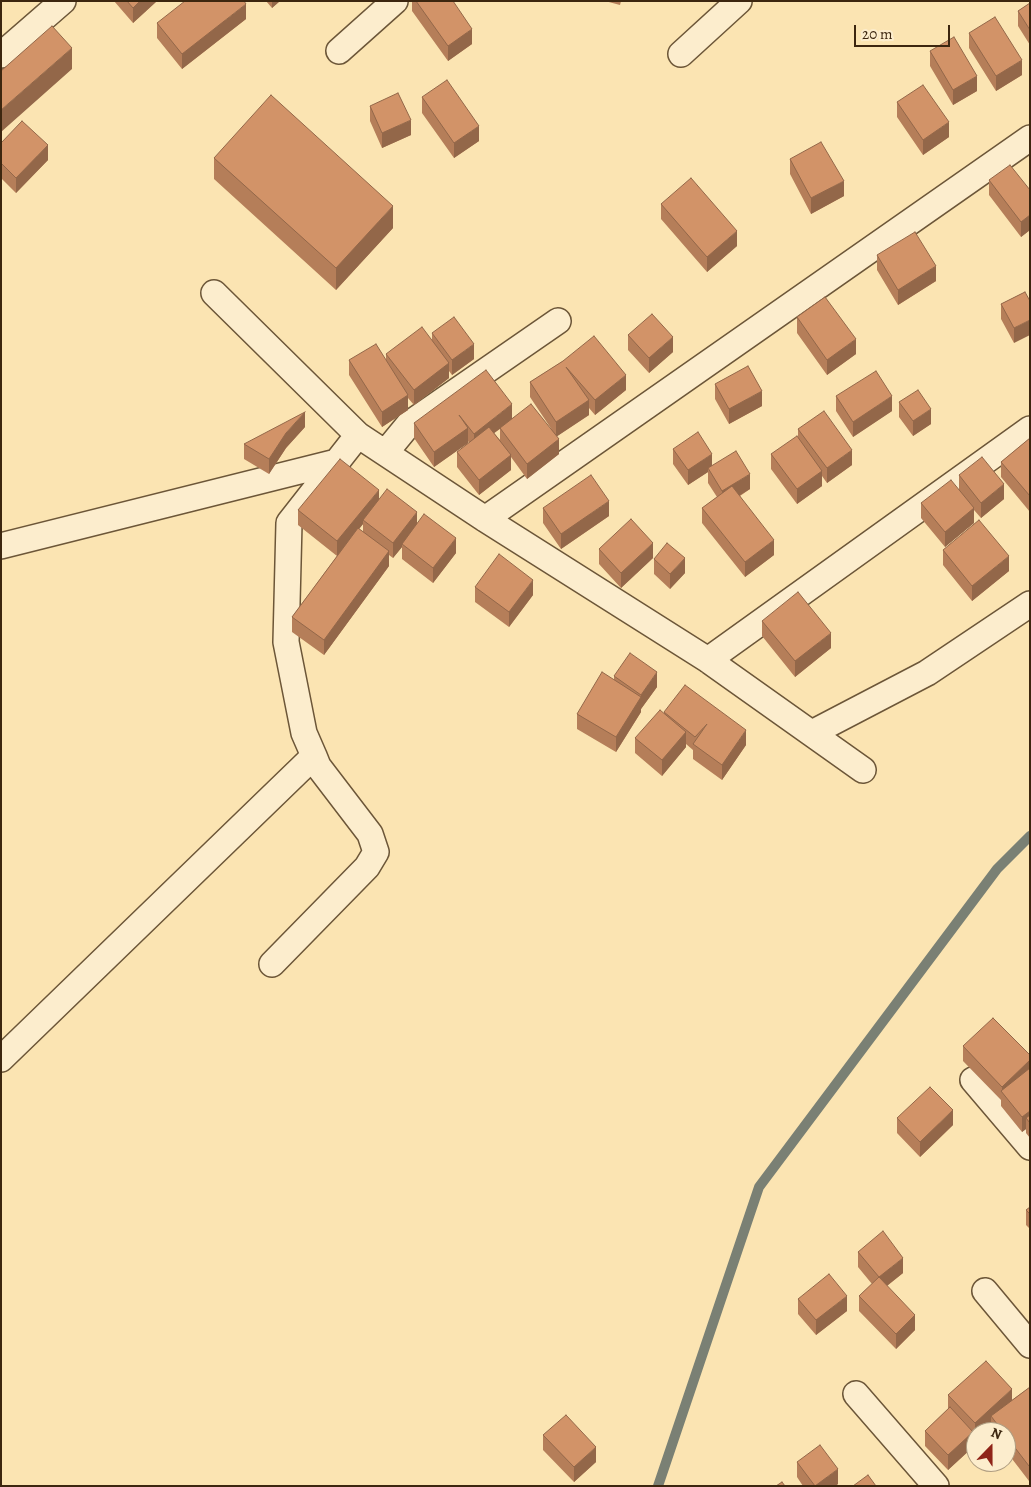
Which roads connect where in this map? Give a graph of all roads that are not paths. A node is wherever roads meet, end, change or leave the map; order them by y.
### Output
1 (62, 1) edge
2 (395, 1) edge
3 (739, 1) edge
4 (339, 51) dead end
5 (681, 54) dead end
6 (1, 55) edge
7 (1030, 138) edge
8 (214, 293) dead end
9 (558, 321) dead end
10 (1030, 429) edge
11 (358, 435) junction
12 (386, 452) junction
13 (336, 462) junction
14 (485, 519) junction
15 (1, 546) edge
16 (1030, 604) edge
17 (708, 660) junction
18 (812, 733) junction
19 (314, 756) junction
20 (863, 770) dead end
21 (272, 964) dead end
22 (1, 1059) edge
23 (973, 1080) dead end
24 (1030, 1146) edge
25 (985, 1291) dead end
26 (1030, 1345) edge
27 (856, 1394) dead end
28 (936, 1486) edge

1 - 6 street
2 - 4 street
3 - 5 street
7 - 14 street
8 - 11 street
9 - 12 street
10 - 17 street
11 - 12 street
11 - 13 street
12 - 14 street
13 - 15 street
13 - 19 street
14 - 17 street
16 - 18 street
17 - 18 street
18 - 20 street
19 - 21 street
19 - 22 street
23 - 24 street
25 - 26 street
27 - 28 street

